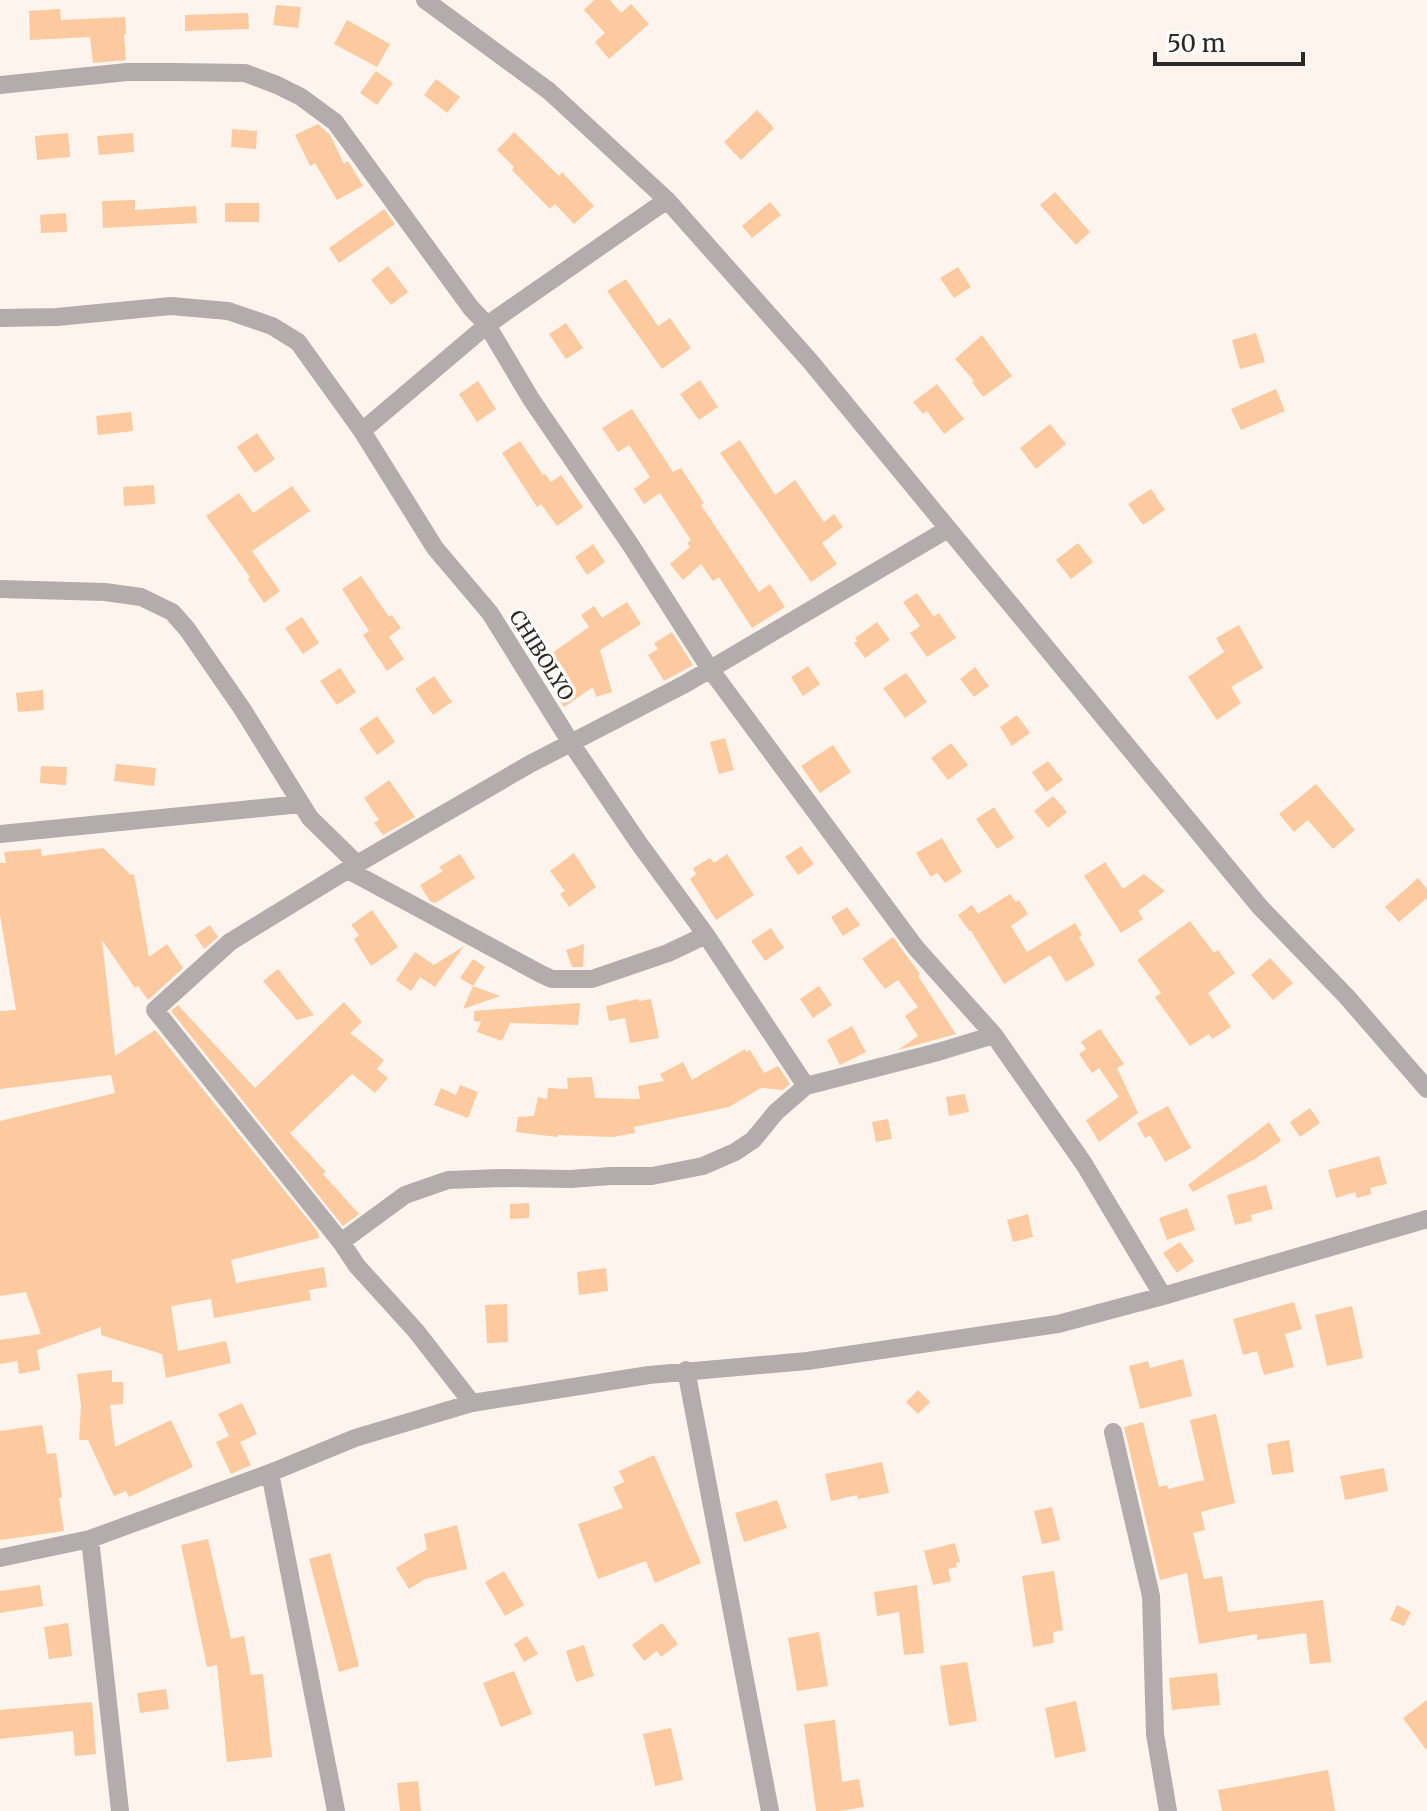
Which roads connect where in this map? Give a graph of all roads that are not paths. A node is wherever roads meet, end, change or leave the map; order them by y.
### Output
1 (425, 0) edge
2 (0, 85) edge
3 (667, 200) junction
4 (0, 318) edge
5 (487, 325) junction
6 (362, 431) junction
7 (948, 529) junction
8 (0, 589) edge
9 (710, 669) junction
10 (571, 743) junction
11 (301, 804) junction
12 (0, 834) edge
13 (353, 867) junction
14 (706, 935) junction
15 (994, 1035) junction
16 (806, 1086) junction
17 (1427, 1089) edge
18 (1427, 1219) edge
19 (341, 1242) junction
20 (1163, 1296) junction
21 (686, 1370) junction
22 (472, 1403) junction
23 (1113, 1432) dead end
24 (270, 1473) junction
25 (90, 1539) junction
26 (0, 1558) edge
27 (120, 1811) edge
28 (336, 1811) edge
29 (770, 1811) edge
30 (1168, 1811) edge

1 - 3 street
2 - 5 street
3 - 5 street
3 - 7 street
4 - 6 street, CHIBOLYO
5 - 6 street
5 - 9 street
6 - 10 street, CHIBOLYO
7 - 9 street
7 - 17 street
8 - 11 street
9 - 10 street
9 - 15 street
10 - 13 street
10 - 14 street, CHIBOLYO
11 - 12 street
11 - 13 street
13 - 14 street
13 - 19 street
14 - 16 street, CHIBOLYO
15 - 16 street
15 - 20 street
16 - 19 street
18 - 20 street
19 - 22 street
20 - 21 street
21 - 22 street
21 - 29 street
22 - 24 street
23 - 30 street
24 - 25 street
24 - 28 street
25 - 26 street
25 - 27 street

